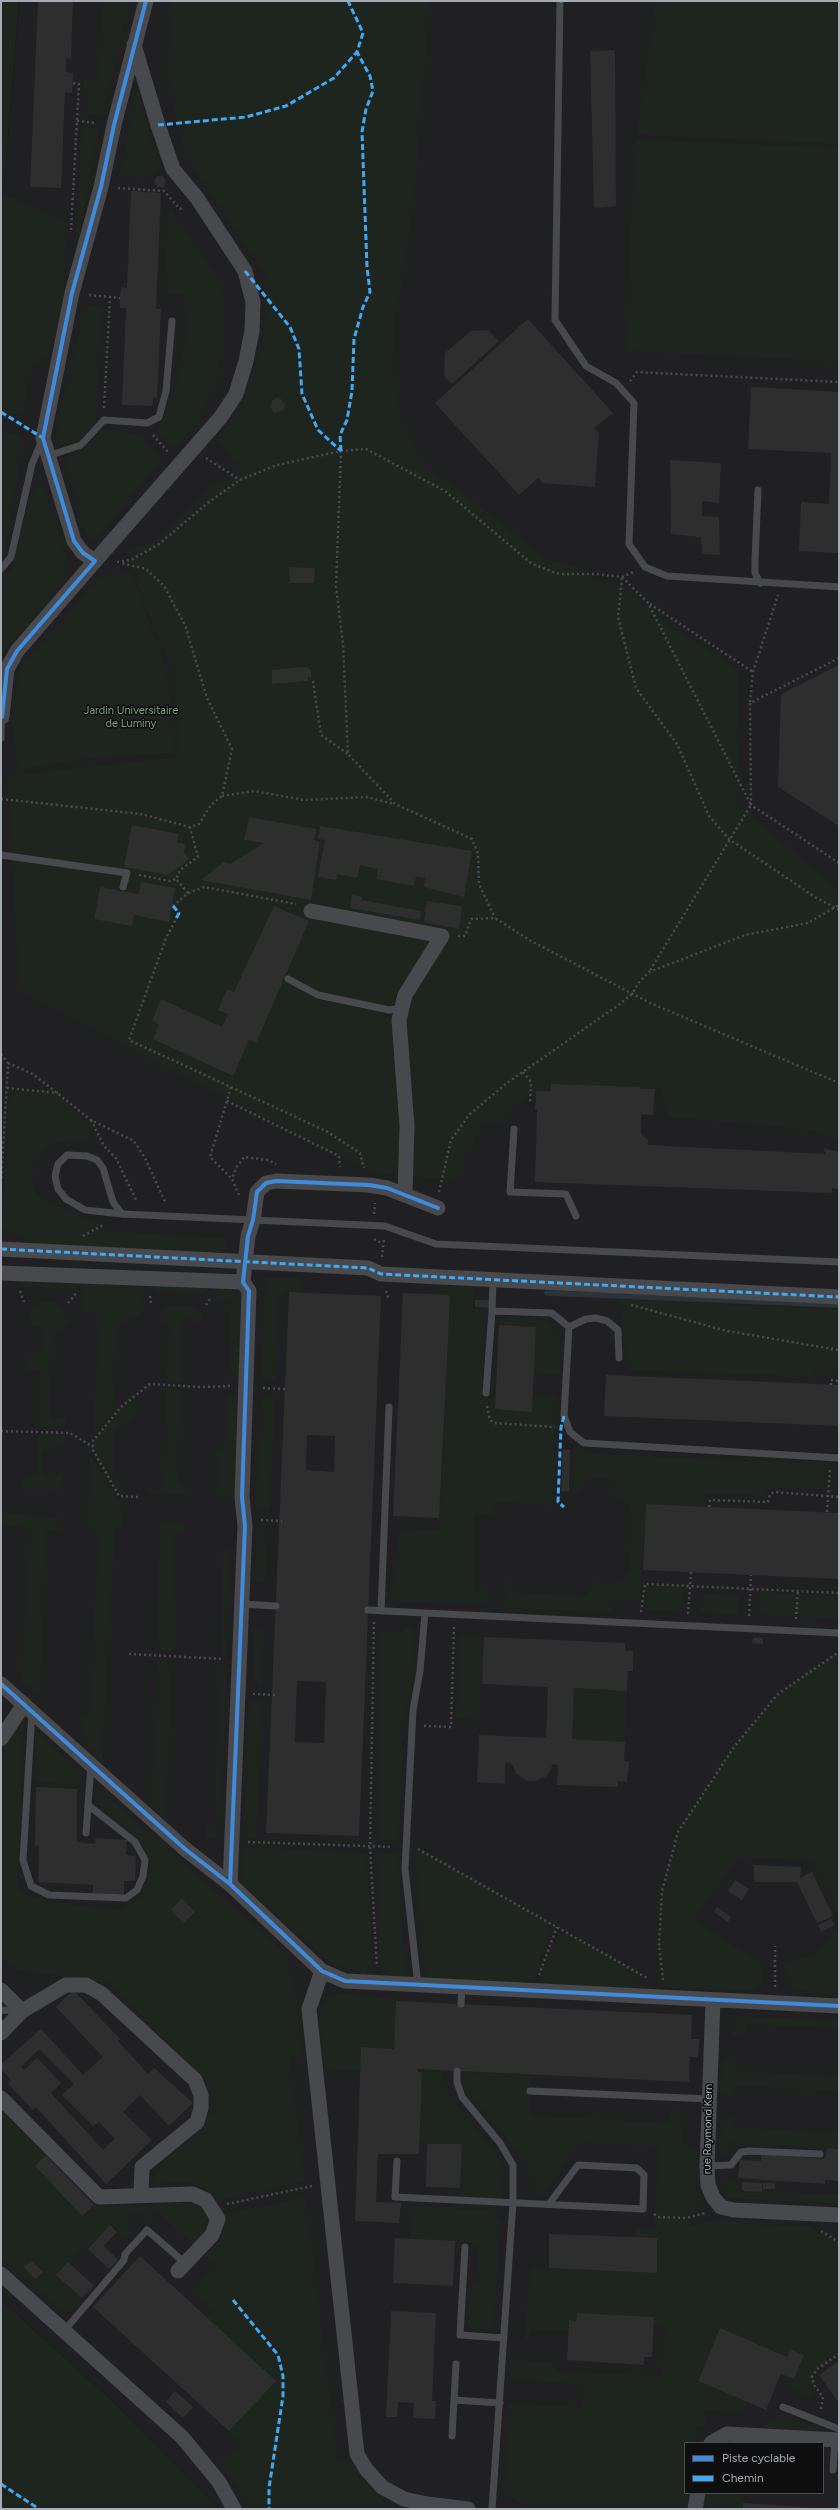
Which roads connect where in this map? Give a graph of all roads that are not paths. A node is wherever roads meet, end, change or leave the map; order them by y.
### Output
1 (146, 1) edge
2 (560, 2) dead end
3 (134, 44) junction
4 (172, 321) dead end
5 (43, 438) junction
6 (48, 456) junction
7 (758, 490) dead end
8 (95, 561) junction
9 (1, 569) edge
10 (760, 583) junction
11 (839, 587) edge
12 (1, 716) edge
13 (1, 738) edge
14 (1, 855) edge
15 (123, 887) dead end
16 (310, 911) road end
17 (288, 979) dead end
18 (402, 1008) junction
19 (514, 1129) dead end
20 (405, 1194) junction
21 (438, 1208) road end
22 (122, 1214) junction
23 (576, 1216) dead end
24 (253, 1220) junction
25 (1, 1249) edge
26 (246, 1260) junction
27 (839, 1262) edge
28 (1, 1273) edge
29 (493, 1280) junction
30 (243, 1282) junction
31 (839, 1297) edge
32 (492, 1311) junction
33 (569, 1327) junction
34 (619, 1358) dead end
35 (486, 1393) dead end
36 (389, 1407) dead end
37 (839, 1458) edge
38 (242, 1604) junction
39 (276, 1606) dead end
40 (425, 1613) junction
41 (839, 1633) edge
42 (1, 1684) edge
43 (28, 1708) junction
44 (1, 1739) edge
45 (91, 1765) junction
46 (88, 1804) junction
47 (86, 1833) dead end
48 (230, 1884) junction
49 (322, 1971) junction
50 (418, 1986) junction
51 (462, 1988) junction
52 (1, 1990) edge
53 (713, 2000) junction
54 (461, 2004) dead end
55 (839, 2006) edge
56 (1, 2010) edge
57 (22, 2011) junction
58 (1, 2033) edge
59 (457, 2071) dead end
60 (530, 2091) dead end
61 (1, 2098) edge
62 (708, 2099) junction
63 (820, 2154) dead end
64 (396, 2161) dead end
65 (707, 2166) junction
66 (142, 2195) junction
67 (513, 2202) junction
68 (549, 2204) junction
69 (839, 2215) edge
70 (465, 2246) dead end
71 (182, 2267) joint
72 (1, 2274) edge
73 (64, 2331) junction
74 (504, 2338) junction
75 (456, 2364) dead end
76 (454, 2400) junction
77 (500, 2403) junction
78 (783, 2407) dead end
79 (452, 2436) dead end
80 (838, 2436) edge
81 (713, 2442) edge
82 (833, 2470) dead end
83 (698, 2494) edge
84 (234, 2509) edge
85 (468, 2509) edge
86 (492, 2509) edge
87 (695, 2509) edge

1 - 3 street
2 - 10 lane
3 - 5 street
3 - 8 street
4 - 6 lane
5 - 6 street
5 - 9 lane
6 - 8 street
7 - 10 lane
8 - 12 street
10 - 11 lane
12 - 13 lane
14 - 15 lane
16 - 18 street
17 - 18 lane
18 - 20 street
19 - 23 lane
20 - 21 street
20 - 24 street
22 - 22 lane
22 - 24 lane
24 - 26 street
24 - 27 lane
25 - 26 street
26 - 29 street
26 - 30 street
28 - 30 street
29 - 31 street
29 - 32 lane
30 - 38 street
32 - 33 lane
32 - 35 lane
33 - 34 lane
33 - 37 lane
36 - 40 lane
38 - 39 lane
38 - 48 street
40 - 41 lane
40 - 50 lane
42 - 43 street
43 - 44 street
43 - 45 street
43 - 46 lane
45 - 46 lane
45 - 48 street
46 - 47 lane
48 - 49 street
49 - 50 street
49 - 85 street
50 - 51 street
51 - 53 street
51 - 54 lane
52 - 57 street
53 - 55 street
53 - 62 street, rue Raymond Kern
56 - 57 lane
57 - 58 street
57 - 66 street
59 - 67 lane
60 - 62 lane
61 - 66 street
62 - 65 street, rue Raymond Kern
63 - 65 lane
64 - 67 lane
65 - 69 street, rue Raymond Kern
66 - 71 street
67 - 68 lane
67 - 74 lane
68 - 68 lane
70 - 74 lane
71 - 73 lane
72 - 73 street
73 - 84 street
74 - 77 lane
75 - 76 lane
76 - 77 lane
76 - 79 lane
77 - 86 lane
78 - 80 lane
80 - 81 street
80 - 82 lane
83 - 87 street

